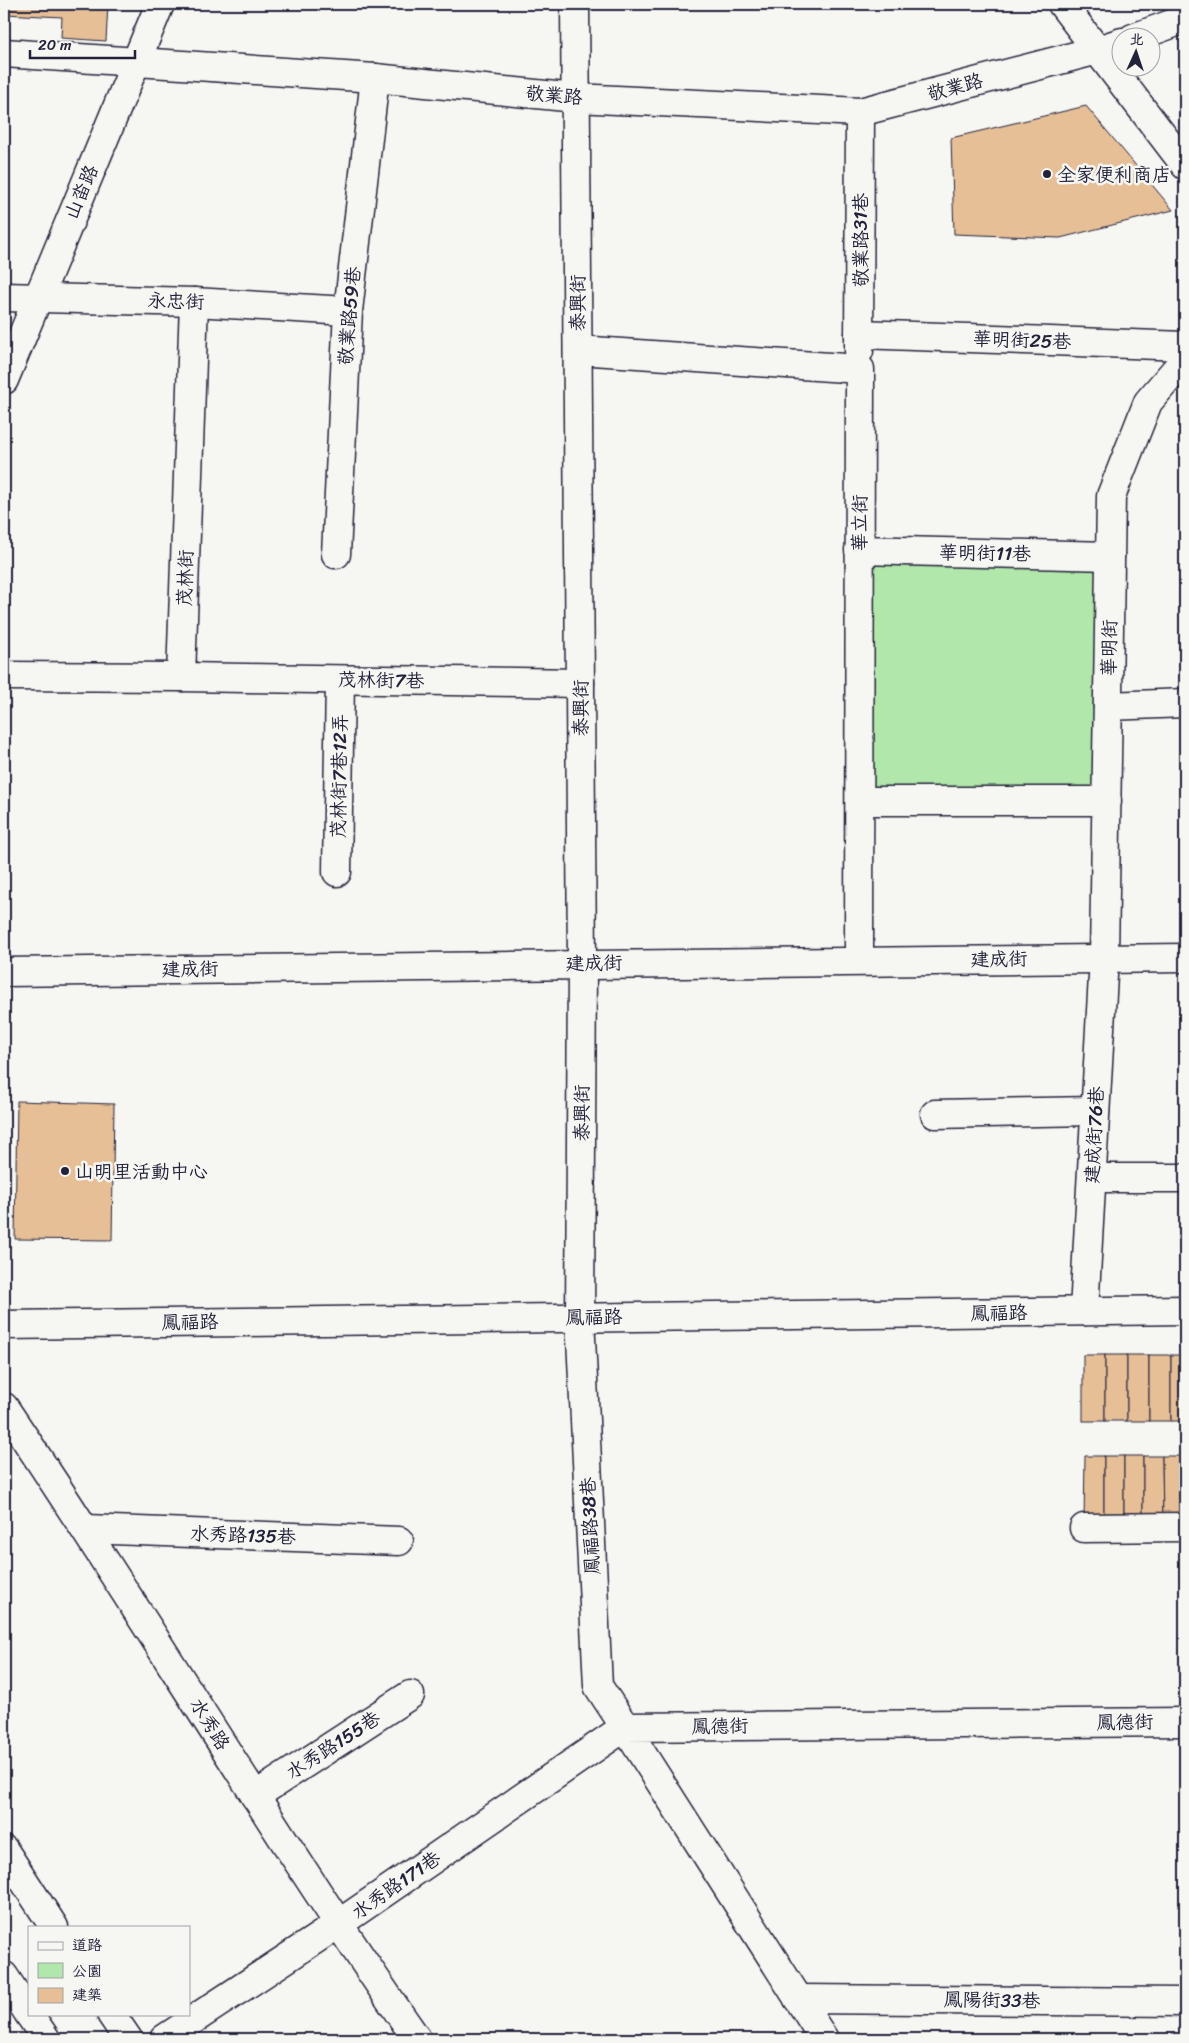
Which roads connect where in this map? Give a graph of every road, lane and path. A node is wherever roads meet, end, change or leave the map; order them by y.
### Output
1 (160, 4) edge
2 (576, 4) edge
3 (1062, 4) edge
4 (1185, 19) edge
5 (1160, 28) edge
6 (1110, 46) edge
7 (4, 53) edge
8 (136, 61) junction
9 (375, 78) junction
10 (576, 98) junction
11 (860, 112) junction
12 (1185, 165) edge
13 (4, 297) edge
14 (36, 298) junction
15 (194, 302) junction
16 (348, 311) junction
17 (859, 334) junction
18 (1185, 346) edge
19 (578, 350) junction
20 (1185, 359) edge
21 (860, 368) junction
22 (4, 380) edge
23 (859, 550) junction
24 (336, 554) dead end
25 (1110, 556) junction
26 (4, 676) edge
27 (181, 677) junction
28 (340, 680) junction
29 (580, 683) junction
30 (1185, 703) edge
31 (1108, 706) junction
32 (860, 801) junction
33 (1106, 801) junction
34 (337, 872) dead end
35 (1104, 958) junction
36 (1185, 958) edge
37 (859, 961) junction
38 (582, 964) junction
39 (4, 972) edge
40 (1095, 1111) junction
41 (935, 1114) dead end
42 (1092, 1178) junction
43 (1185, 1178) edge
44 (1185, 1310) edge
45 (1084, 1312) junction
46 (580, 1318) junction
47 (4, 1325) edge
48 (4, 1407) edge
49 (1185, 1527) edge
50 (1084, 1528) dead end
51 (86, 1529) junction
52 (399, 1541) dead end
53 (410, 1695) dead end
54 (1185, 1722) edge
55 (625, 1727) junction
56 (256, 1796) junction
57 (4, 1850) edge
58 (337, 1925) junction
59 (53, 1926) edge
60 (4, 1976) edge
61 (798, 1998) junction
62 (1185, 2002) edge
63 (28, 2012) edge
64 (30, 2016) edge
65 (112, 2016) edge
66 (46, 2039) edge
67 (128, 2039) edge
68 (164, 2039) edge
69 (417, 2039) edge
70 (824, 2039) edge

1 - 8 street, 山畓路
2 - 10 street, 泰興街
3 - 6 street
4 - 5 street
6 - 11 street, 敬業路
6 - 12 street
7 - 8 street, 敬業路
8 - 9 street, 敬業路
8 - 14 street, 山畓路
9 - 10 street, 敬業路
9 - 16 street, 敬業路59巷
10 - 11 street, 敬業路
10 - 19 street, 泰興街
11 - 17 street, 敬業路31巷
13 - 14 street, 永忠街
14 - 15 street, 永忠街
14 - 22 street, 山畓路
15 - 16 street, 永忠街
15 - 27 street, 茂林街
16 - 24 street, 敬業路59巷
17 - 18 street, 華明街25巷
17 - 21 street, 敬業路31巷
19 - 21 street
19 - 29 street, 泰興街
20 - 25 street, 華明街
21 - 23 street, 華立街
23 - 25 street, 華明街11巷
23 - 32 street, 華立街
25 - 31 street, 華明街
26 - 27 street
27 - 28 street, 茂林街7巷
28 - 29 street, 茂林街7巷
28 - 34 street, 茂林街7巷12弄
29 - 38 street, 泰興街
30 - 31 street
31 - 33 street, 華明街
32 - 33 street
32 - 37 street, 華立街
33 - 35 street, 華明街
35 - 36 street, 建成街
35 - 37 street, 建成街
35 - 40 street, 建成街76巷
37 - 38 street, 建成街
38 - 39 street, 建成街
38 - 46 street, 泰興街
40 - 41 street
40 - 42 street, 建成街76巷
42 - 43 street
42 - 45 street, 建成街76巷
44 - 45 street, 鳳福路
45 - 46 street, 鳳福路
46 - 47 street, 鳳福路
46 - 55 street, 鳳福路38巷
48 - 51 street, 水秀路
49 - 50 street
51 - 52 street, 水秀路135巷
51 - 56 street, 水秀路
53 - 56 street, 水秀路155巷
54 - 55 street, 鳳德街
55 - 58 street, 水秀路171巷
55 - 61 street
56 - 58 street, 水秀路
57 - 59 street
58 - 68 street, 水秀路171巷
58 - 69 street, 水秀路
60 - 63 street
61 - 62 street, 鳳陽街33巷
61 - 70 street
64 - 66 street
65 - 67 street

